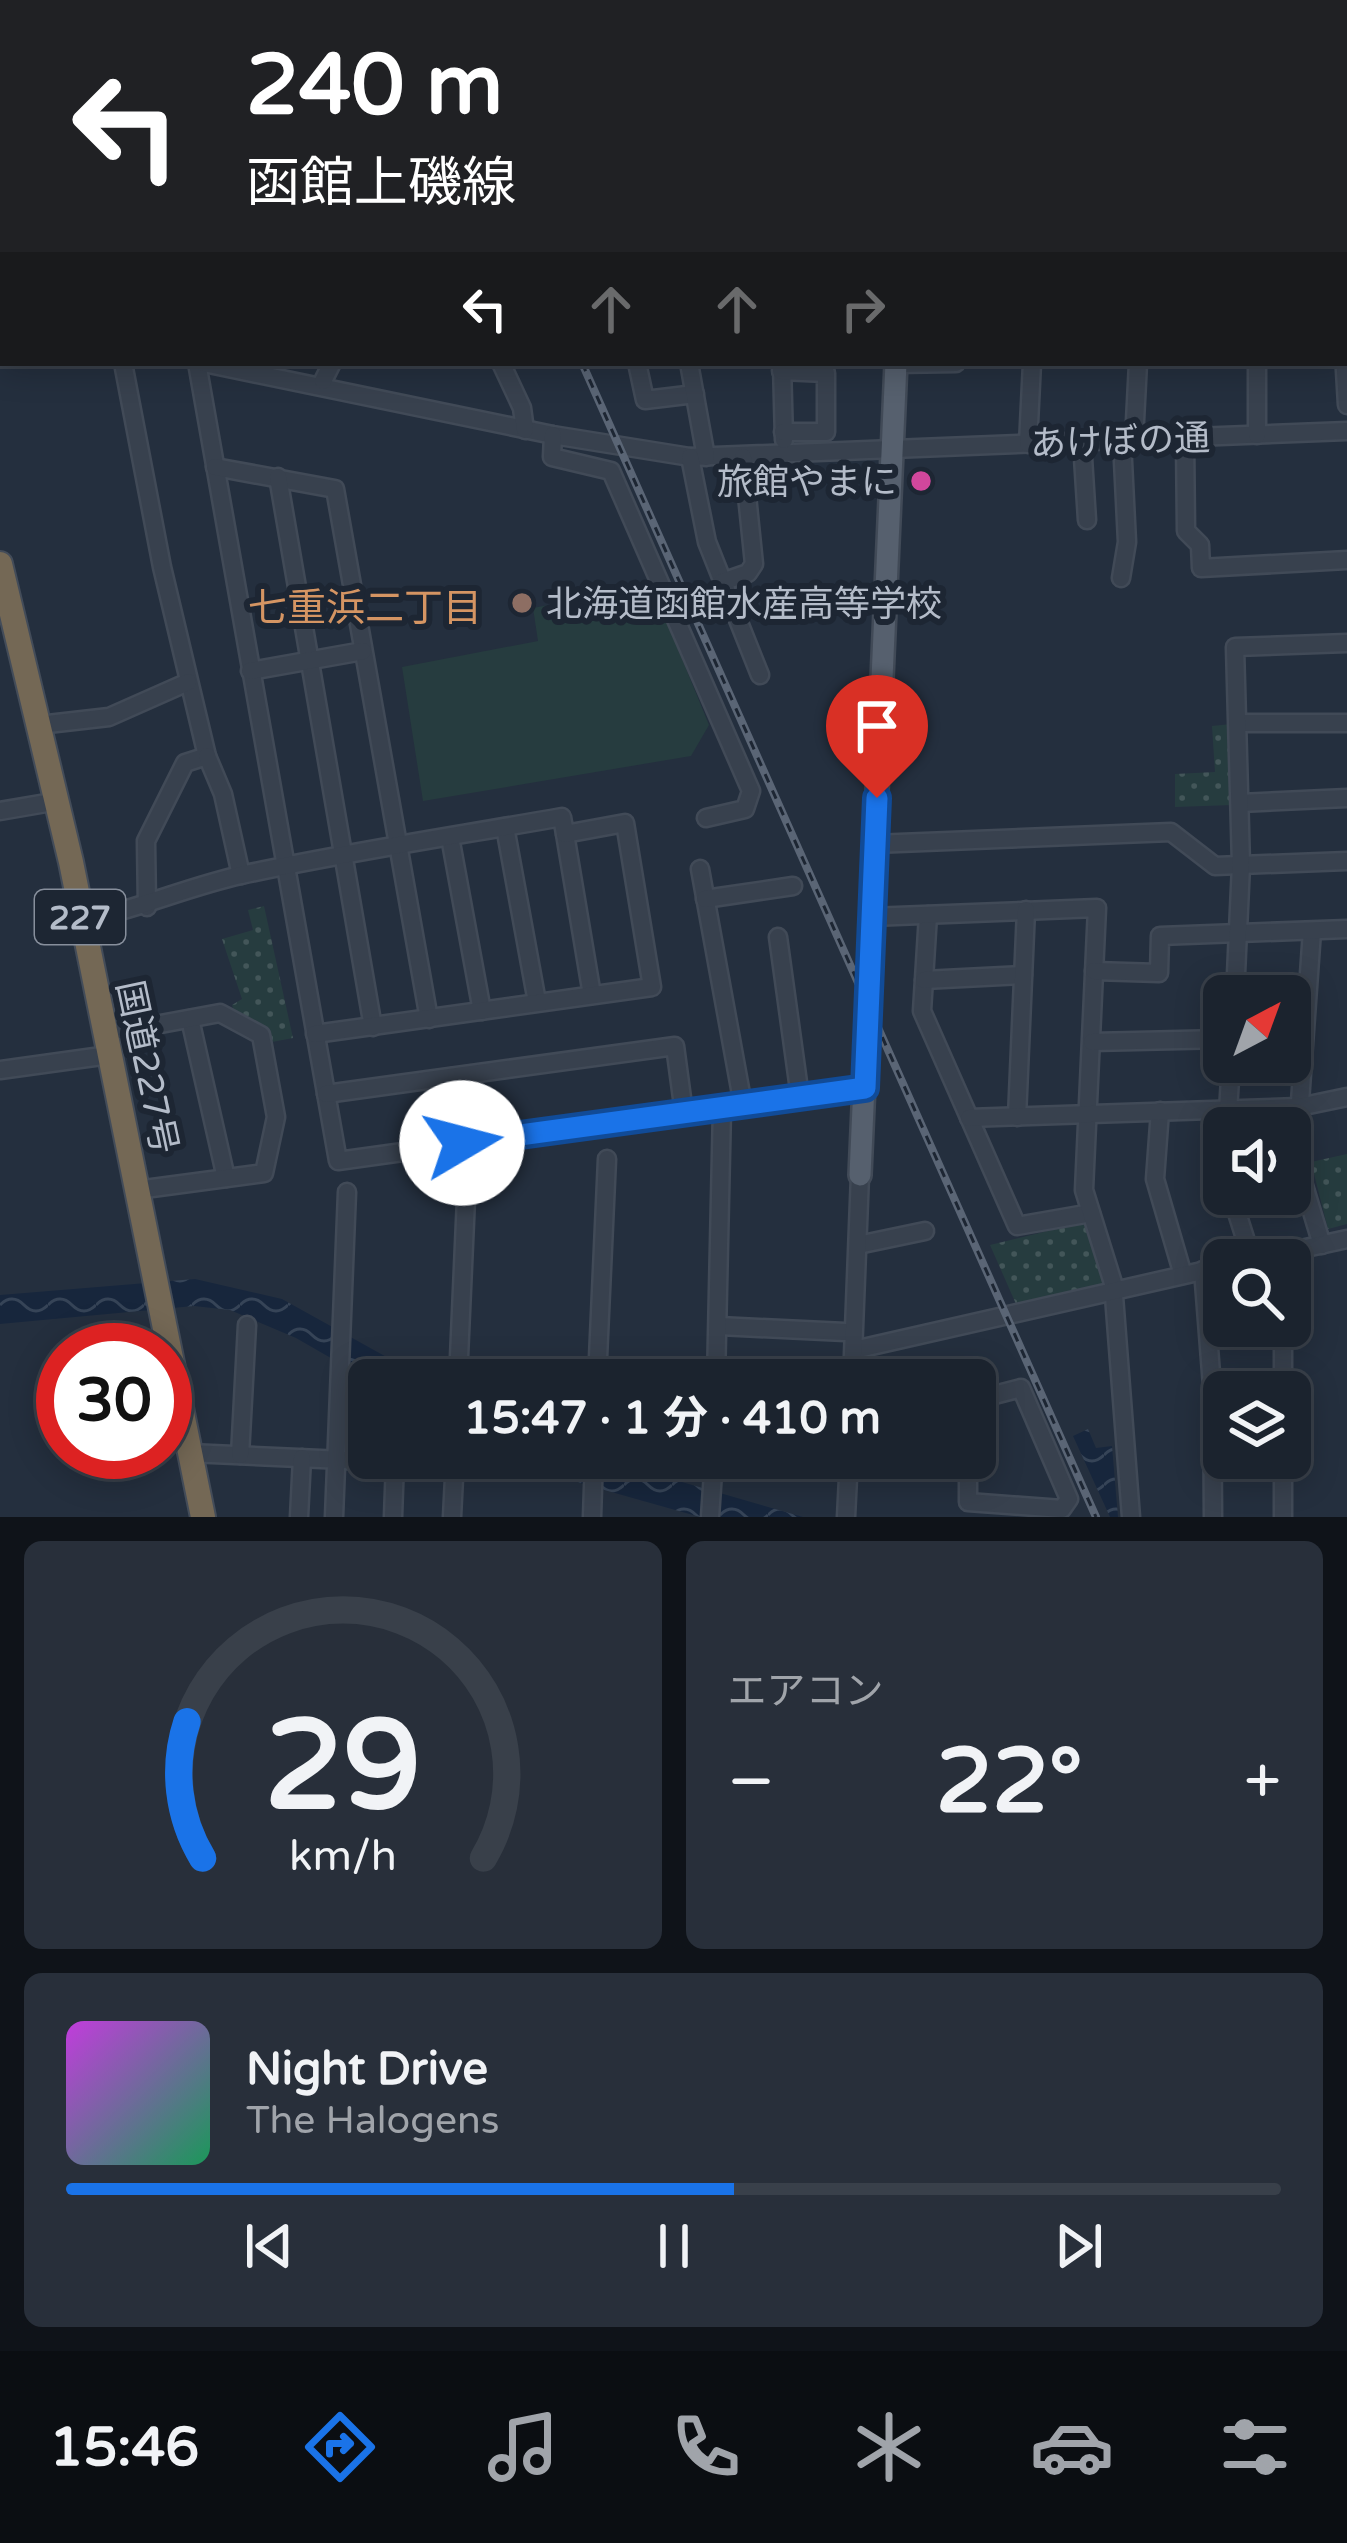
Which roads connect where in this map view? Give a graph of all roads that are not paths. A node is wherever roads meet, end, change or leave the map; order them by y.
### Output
1 (124, 366) edge
2 (201, 366) edge
3 (216, 366) edge
4 (330, 366) edge
5 (502, 366) edge
6 (639, 366) edge
7 (690, 366) edge
8 (896, 366) edge
9 (1032, 366) edge
10 (1138, 366) edge
11 (1257, 366) edge
12 (1346, 366) edge
13 (781, 367) edge
14 (323, 381) dead end
15 (695, 394) junction
16 (1347, 405) edge
17 (525, 430) junction
18 (1347, 431) edge
19 (783, 432) junction
20 (553, 435) junction
21 (1257, 435) junction
22 (1186, 438) junction
23 (1128, 440) junction
24 (1082, 442) junction
25 (1028, 444) junction
26 (892, 449) junction
27 (784, 454) junction
28 (698, 457) junction
29 (743, 457) junction
30 (215, 467) junction
31 (278, 477) junction
32 (1087, 520) dead end
33 (1347, 560) edge
34 (0, 564) edge
35 (1121, 578) dead end
36 (722, 582) junction
37 (1347, 643) edge
38 (363, 651) junction
39 (307, 661) junction
40 (250, 671) junction
41 (760, 675) dead end
42 (188, 682) junction
43 (1238, 723) junction
44 (1347, 723) edge
45 (39, 725) junction
46 (207, 756) junction
47 (1347, 798) edge
48 (58, 802) junction
49 (1240, 803) junction
50 (0, 811) edge
51 (706, 818) dead end
52 (505, 827) junction
53 (565, 834) junction
54 (450, 837) junction
55 (874, 844) junction
56 (398, 846) junction
57 (341, 856) junction
58 (1347, 861) edge
59 (1241, 865) junction
60 (285, 866) junction
61 (700, 869) dead end
62 (241, 875) junction
63 (793, 886) dead end
64 (705, 899) junction
65 (147, 907) junction
66 (1026, 910) junction
67 (928, 915) junction
68 (871, 917) junction
69 (81, 921) junction
70 (1347, 929) edge
71 (1312, 931) junction
72 (1240, 933) junction
73 (778, 937) dead end
74 (1094, 970) junction
75 (1023, 975) junction
76 (1237, 975) edge
77 (924, 980) junction
78 (592, 995) junction
79 (537, 1002) junction
80 (482, 1011) junction
81 (190, 1019) junction
82 (429, 1019) junction
83 (373, 1027) junction
84 (123, 1031) dead end
85 (315, 1034) junction
86 (1203, 1039) edge
87 (1091, 1042) junction
88 (109, 1055) junction
89 (0, 1070) edge
90 (452, 1077) junction
91 (865, 1088) junction
92 (326, 1094) junction
93 (1347, 1096) edge
94 (800, 1097) junction
95 (743, 1105) junction
96 (1300, 1107) joint
97 (722, 1108) junction
98 (1160, 1111) junction
99 (684, 1113) junction
100 (1088, 1114) junction
101 (1203, 1116) edge
102 (1017, 1117) junction
103 (969, 1118) junction
104 (461, 1143) junction
105 (607, 1160) dead end
106 (860, 1175) joint
107 (226, 1178) junction
108 (137, 1190) junction
109 (347, 1192) dead end
110 (1311, 1209) edge
111 (1091, 1213) junction
112 (925, 1231) dead end
113 (1347, 1239) edge
114 (858, 1245) junction
115 (1322, 1245) junction
116 (1311, 1247) edge
117 (1203, 1270) edge
118 (1184, 1275) junction
119 (1114, 1290) junction
120 (164, 1323) edge
121 (247, 1325) dead end
122 (719, 1326) junction
123 (845, 1332) dead end
124 (1216, 1347) edge
125 (854, 1350) junction
126 (459, 1359) edge
127 (598, 1359) edge
128 (717, 1359) edge
129 (853, 1359) edge
130 (996, 1395) edge
131 (192, 1453) edge
132 (241, 1455) junction
133 (302, 1458) junction
134 (335, 1459) junction
135 (348, 1460) edge
136 (192, 1464) edge
137 (394, 1479) edge
138 (454, 1479) edge
139 (593, 1479) edge
140 (713, 1479) edge
141 (848, 1479) edge
142 (968, 1479) edge
143 (1283, 1479) edge
144 (202, 1517) edge
145 (299, 1517) edge
146 (334, 1517) edge
147 (393, 1517) edge
148 (452, 1517) edge
149 (592, 1517) edge
150 (710, 1517) edge
151 (846, 1517) edge
152 (1131, 1517) edge
153 (1213, 1517) edge
154 (1283, 1517) edge

1 - 42 street
2 - 30 street
3 - 17 street, あけぼの通
4 - 14 street
5 - 17 street
6 - 15 street
7 - 15 street
8 - 26 main road
9 - 25 street
10 - 23 street
11 - 21 street
12 - 16 street
13 - 19 street
13 - 19 street
15 - 28 street
17 - 20 street, あけぼの通
18 - 21 street, あけぼの通
19 - 27 street
20 - 28 street, あけぼの通
20 - 51 street
21 - 22 street, あけぼの通
22 - 23 street, あけぼの通
22 - 33 street
23 - 24 street, あけぼの通
23 - 35 street
24 - 25 street, あけぼの通
24 - 32 street
25 - 26 street, あけぼの通
26 - 27 street, あけぼの通
26 - 55 main road
27 - 29 street, あけぼの通
28 - 29 street, あけぼの通
28 - 36 street
29 - 36 street
30 - 31 street
30 - 40 street
31 - 38 street
31 - 39 street
34 - 45 highway, 国道227号 / 227
36 - 41 street
37 - 43 street
38 - 39 street
38 - 56 street
39 - 40 street
39 - 57 street
40 - 60 street
42 - 45 street
42 - 46 street
43 - 44 street
43 - 49 street
45 - 48 highway, 国道227号 / 227
46 - 62 street
46 - 65 street
47 - 49 street
48 - 50 street
48 - 69 highway, 国道227号 / 227
49 - 59 street
52 - 53 street
52 - 54 street
52 - 79 street
53 - 78 street
53 - 78 street
54 - 56 street
54 - 80 street
55 - 59 street
55 - 68 main road
56 - 57 street
56 - 82 street
57 - 60 street
57 - 83 street
58 - 59 street
59 - 72 street
60 - 62 street
60 - 85 street
61 - 64 street
62 - 65 street
63 - 64 street
64 - 95 street
65 - 69 street
66 - 67 street
66 - 74 street
66 - 75 street
67 - 68 street
67 - 77 street
68 - 91 main road
69 - 88 highway, 国道227号 / 227
70 - 71 street
71 - 72 street
71 - 96 street
72 - 74 street
72 - 76 street
73 - 94 street
74 - 87 street
75 - 77 street
75 - 102 street
77 - 103 street
78 - 79 street
79 - 80 street
80 - 82 street
81 - 84 street
81 - 107 street
81 - 107 street
82 - 83 street
83 - 85 street
85 - 92 street
86 - 87 street
87 - 100 street
88 - 89 street
88 - 108 highway, 国道227号 / 227
90 - 92 street
90 - 99 street
90 - 104 street
91 - 94 street
91 - 106 main road
92 - 104 street
93 - 96 street
94 - 95 street
95 - 97 street
97 - 99 street
97 - 122 street
98 - 100 street
98 - 101 street
98 - 118 street
99 - 104 street
100 - 102 street
100 - 111 street
102 - 103 street
103 - 111 street
104 - 126 street
105 - 127 street
106 - 114 street
107 - 108 street
108 - 120 highway, 国道227号 / 227
109 - 134 street
110 - 115 street
111 - 119 street
112 - 114 street
113 - 115 street
114 - 125 street
115 - 116 street
117 - 118 street
118 - 119 street
119 - 125 street
119 - 152 street
121 - 132 street
122 - 123 street
122 - 128 street
124 - 153 street
125 - 129 street
130 - 142 street
131 - 132 street
132 - 133 street
133 - 134 street
133 - 145 street
134 - 135 street
134 - 146 street
136 - 144 highway, 国道227号 / 227
137 - 147 street
138 - 148 street
139 - 149 street
140 - 150 street
141 - 151 street
143 - 154 street

